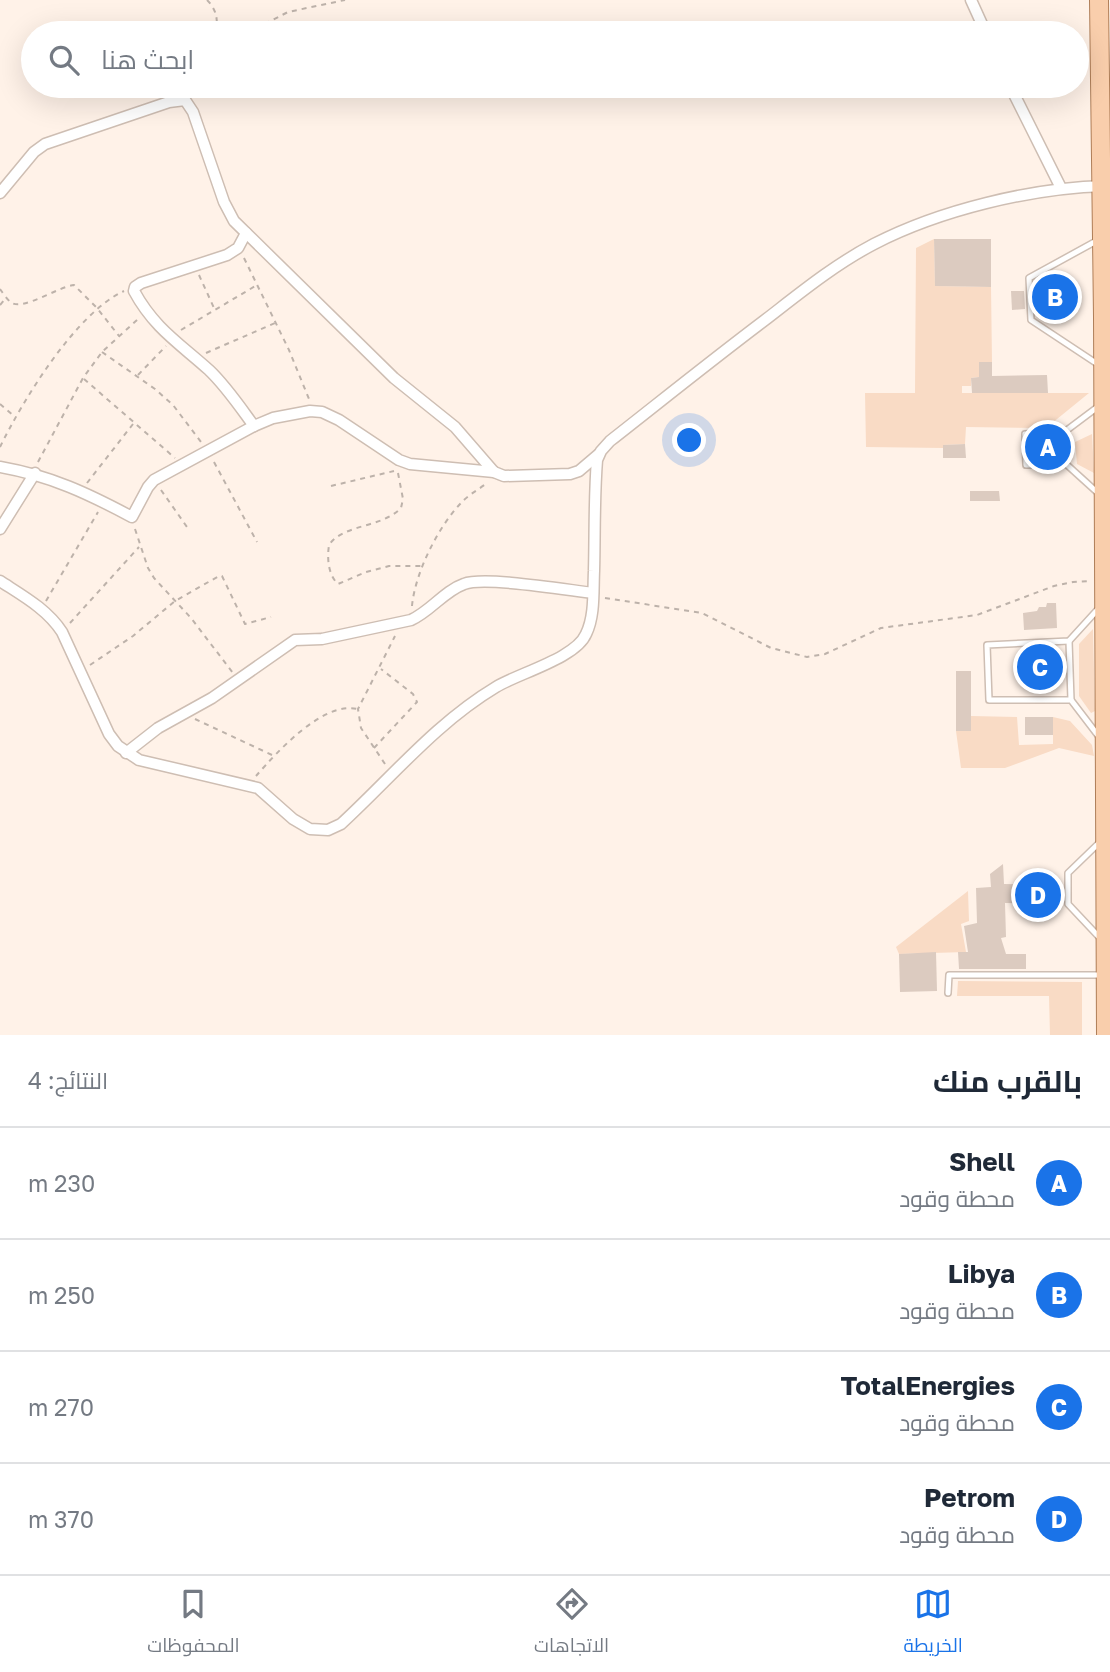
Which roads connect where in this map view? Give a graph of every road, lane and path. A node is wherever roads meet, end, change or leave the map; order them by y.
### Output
1 (207, 0) edge
2 (345, 0) edge
3 (971, 0) edge
4 (1099, 0) edge
5 (218, 21) edge
6 (270, 21) edge
7 (981, 21) edge
8 (1016, 98) edge
9 (1106, 186) edge
10 (1061, 188) junction
11 (0, 193) edge
12 (246, 233) junction
13 (1106, 239) edge
14 (238, 248) junction
15 (194, 264) junction
16 (258, 285) junction
17 (134, 288) junction
18 (0, 289) edge
19 (6, 297) junction
20 (0, 305) edge
21 (97, 308) junction
22 (215, 309) junction
23 (147, 312) junction
24 (276, 323) junction
25 (119, 336) junction
26 (171, 338) junction
27 (102, 352) junction
28 (194, 359) junction
29 (1104, 369) junction
30 (138, 376) junction
31 (83, 378) junction
32 (1104, 402) junction
33 (0, 404) edge
34 (314, 411) junction
35 (15, 417) junction
36 (134, 423) junction
37 (254, 426) junction
38 (0, 447) edge
39 (208, 452) junction
40 (599, 454) junction
41 (184, 464) junction
42 (0, 467) edge
43 (35, 473) junction
44 (497, 473) junction
45 (154, 480) junction
46 (331, 486) dead end
47 (80, 491) junction
48 (1104, 498) junction
49 (104, 503) junction
50 (132, 517) junction
51 (187, 527) dead end
52 (0, 529) edge
53 (257, 542) dead end
54 (140, 546) junction
55 (422, 566) junction
56 (0, 581) edge
57 (1105, 582) junction
58 (593, 594) junction
59 (176, 601) junction
60 (1105, 602) junction
61 (42, 608) junction
62 (271, 617) dead end
63 (406, 621) junction
64 (62, 632) junction
65 (1069, 641) junction
66 (380, 668) junction
67 (80, 672) junction
68 (237, 680) junction
69 (1071, 699) junction
70 (358, 709) junction
71 (183, 714) junction
72 (1105, 744) junction
73 (374, 749) junction
74 (126, 753) junction
75 (273, 756) junction
76 (392, 771) junction
77 (248, 785) junction
78 (1105, 837) junction
79 (1106, 945) junction
80 (1106, 975) junction
81 (948, 993) dead end
82 (1106, 1035) edge

1 - 5 path
2 - 6 path
3 - 7 street
4 - 9 main road
8 - 10 street
9 - 10 street
9 - 13 main road
10 - 40 street
11 - 12 street
12 - 14 street
12 - 44 street
13 - 29 main road
13 - 29 lane
14 - 15 street
14 - 16 path
15 - 17 street
15 - 22 path
16 - 22 path
16 - 24 path
17 - 21 path
17 - 23 street
18 - 19 path
19 - 20 path
19 - 21 path
21 - 25 path
21 - 35 path
22 - 26 path
23 - 25 path
23 - 26 street
24 - 28 path
24 - 34 path
25 - 27 path
26 - 28 street
26 - 30 path
27 - 30 path
27 - 31 path
28 - 37 street
29 - 32 main road
30 - 39 path
31 - 36 path
31 - 43 path
32 - 48 main road
32 - 48 lane
33 - 35 path
34 - 37 street
34 - 44 street
35 - 38 path
36 - 41 path
36 - 47 path
37 - 39 street
39 - 41 street
39 - 53 path
40 - 44 street
40 - 58 street
41 - 45 street
42 - 43 street
43 - 47 street
43 - 52 street
44 - 55 path
45 - 50 street
45 - 51 path
46 - 55 path
47 - 49 street
48 - 57 main road
49 - 50 street
49 - 61 path
50 - 54 path
54 - 59 path
54 - 64 path
55 - 63 path
56 - 61 street
57 - 58 path
57 - 60 main road
58 - 63 street
58 - 76 street
59 - 62 path
59 - 67 path
59 - 68 path
60 - 65 lane
60 - 72 main road
61 - 64 street
63 - 66 path
63 - 68 street
64 - 67 street
65 - 69 lane
65 - 69 lane
66 - 70 path
66 - 73 path
67 - 74 street
68 - 71 street
69 - 72 lane
70 - 73 path
70 - 75 path
71 - 74 street
71 - 75 path
72 - 78 main road
73 - 76 path
74 - 77 street
75 - 77 path
76 - 77 street
78 - 79 main road
78 - 79 lane
79 - 80 main road
80 - 81 lane
80 - 82 main road

